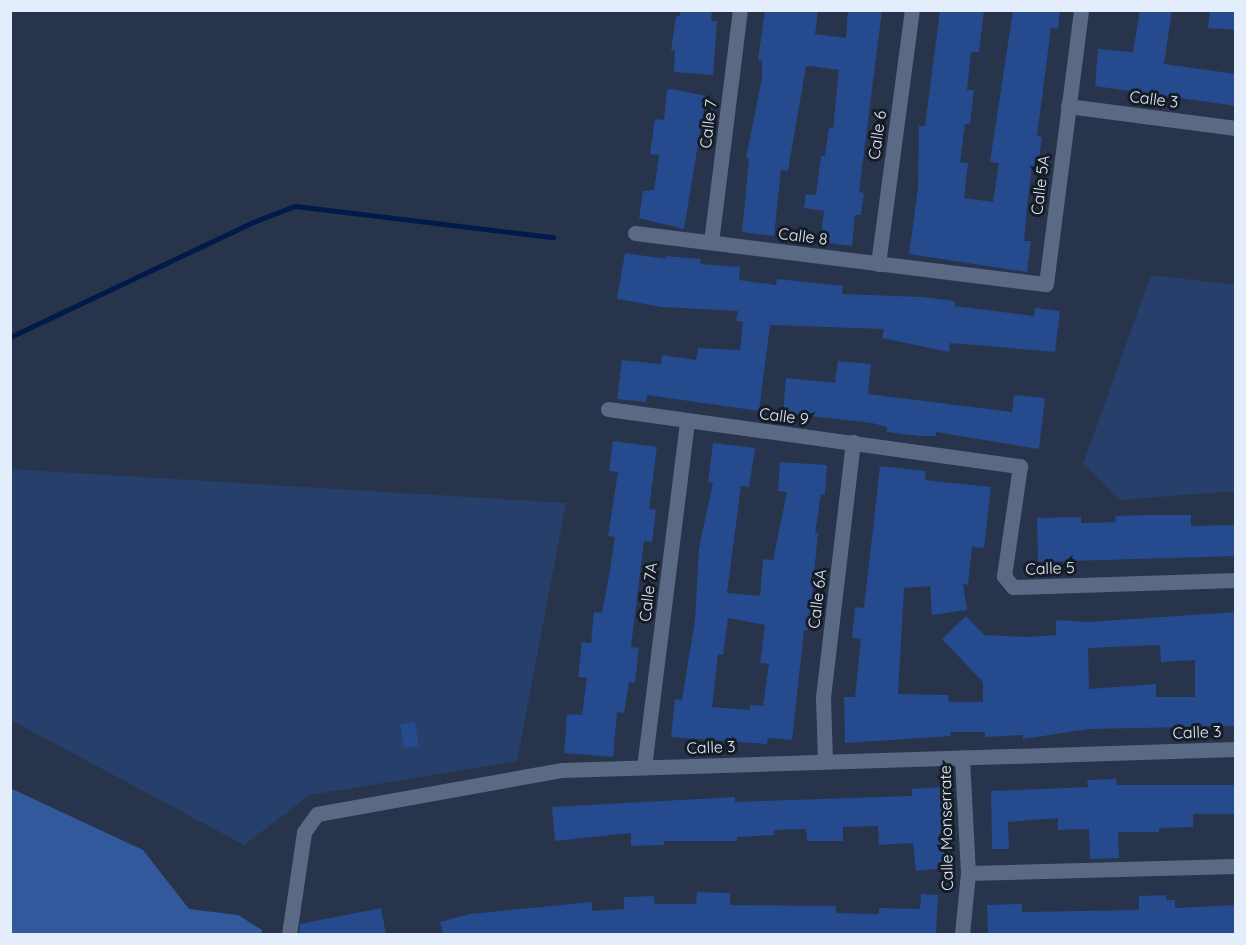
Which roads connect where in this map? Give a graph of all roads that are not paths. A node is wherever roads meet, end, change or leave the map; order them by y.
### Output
1 (740, 10) edge
2 (912, 10) edge
3 (1081, 10) edge
4 (1068, 106) junction
5 (1236, 128) edge
6 (634, 233) dead end
7 (711, 242) junction
8 (878, 264) junction
9 (967, 275) joint
10 (608, 409) dead end
11 (687, 422) junction
12 (853, 442) junction
13 (927, 453) joint
14 (1236, 580) edge
15 (1236, 749) edge
16 (962, 757) junction
17 (825, 761) junction
18 (644, 767) junction
19 (1236, 866) edge
20 (968, 873) junction
21 (289, 934) edge
22 (962, 934) edge

1 - 7 street, Calle 7
2 - 8 street, Calle 6
3 - 4 street, Calle 5A
4 - 5 street, Calle 3
4 - 9 street, Calle 5A
6 - 7 street, Calle 8
7 - 8 street, Calle 8
8 - 9 street, Calle 8
10 - 11 street, Calle 9
11 - 12 street, Calle 9
11 - 18 street, Calle 7A
12 - 13 street, Calle 9
12 - 17 street, Calle 6A
13 - 14 street, Calle 5
15 - 16 street, Calle 3
16 - 17 street, Calle 3
16 - 20 street, Calle Monserrate
17 - 18 street, Calle 3
18 - 21 street, Calle 3
19 - 20 street
20 - 22 street, Calle Monserrate

